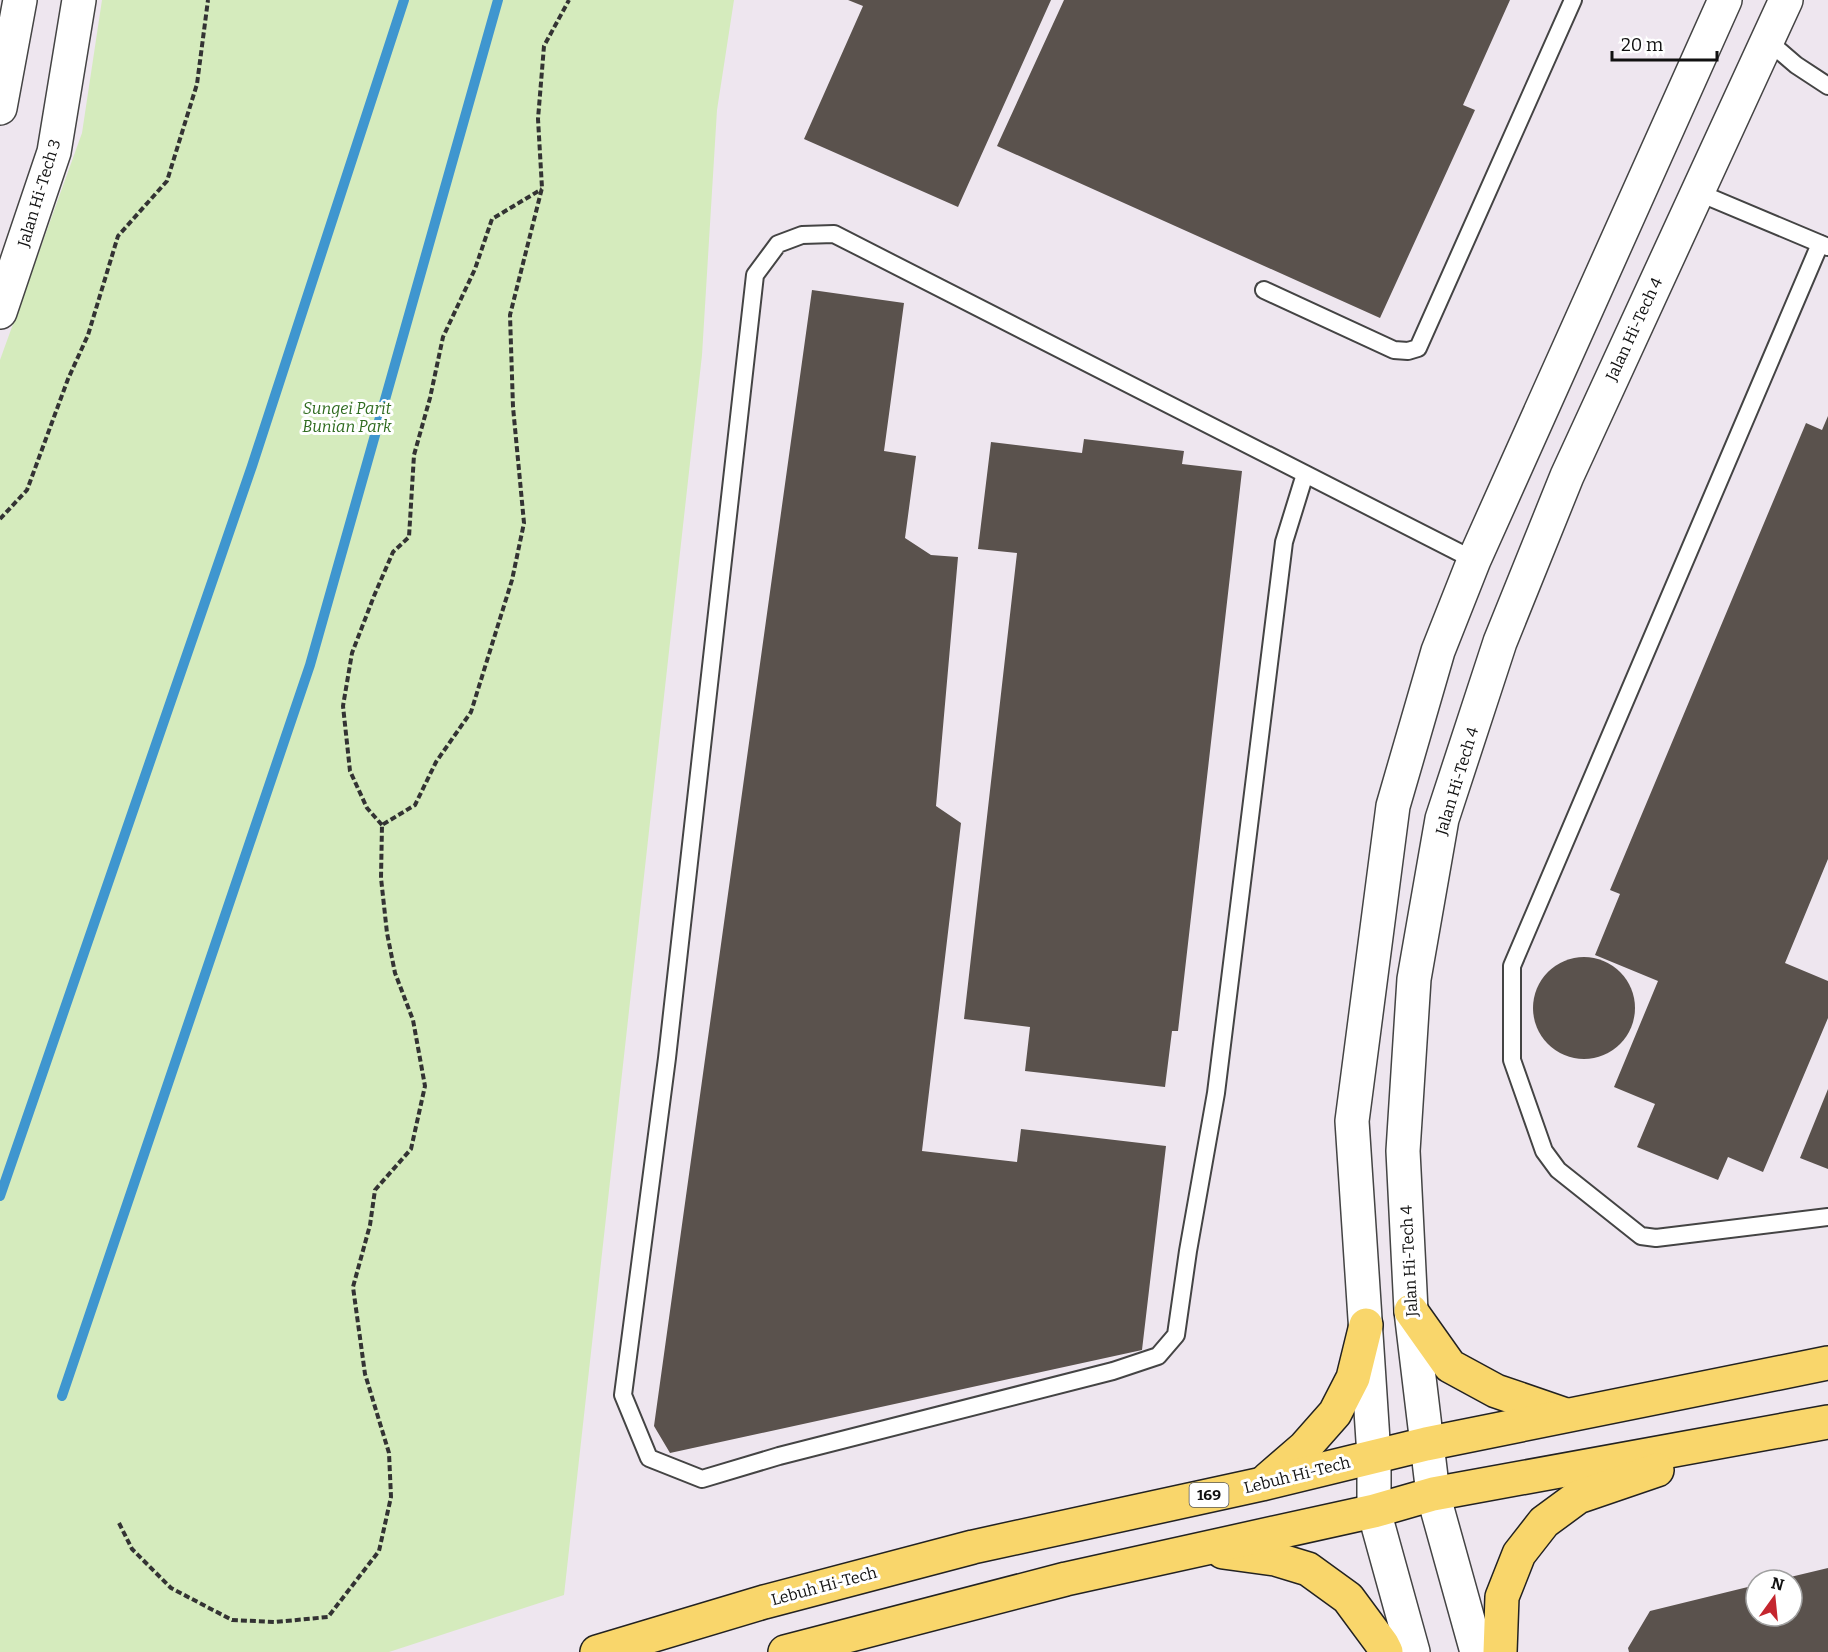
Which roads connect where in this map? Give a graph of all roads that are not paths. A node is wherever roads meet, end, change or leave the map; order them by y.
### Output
1 (20, 0) edge
2 (79, 0) edge
3 (1573, 0) edge
4 (1725, 0) edge
5 (1786, 0) edge
6 (1767, 40) junction
7 (1828, 86) edge
8 (0, 108) edge
9 (1697, 192) junction
10 (1824, 245) edge
11 (1264, 290) dead end
12 (0, 312) edge
13 (1305, 474) junction
14 (1474, 560) junction
15 (1828, 1217) edge
16 (1411, 1311) junction
17 (1366, 1325) junction
18 (1828, 1363) edge
19 (1566, 1415) junction
20 (1828, 1422) edge
21 (1766, 1434) junction
22 (1426, 1444) junction
23 (1374, 1456) junction
24 (1262, 1484) junction
25 (1433, 1494) junction
26 (1374, 1511) junction
27 (1199, 1550) junction
28 (597, 1652) edge
29 (785, 1652) edge
30 (1386, 1652) edge
31 (1413, 1652) edge
32 (1477, 1652) edge
33 (1500, 1652) edge

1 - 8 street
2 - 12 street, Jalan Hi-Tech 3
3 - 11 lane
4 - 14 street
5 - 6 street, Jalan Hi-Tech 4
6 - 7 lane
6 - 9 street, Jalan Hi-Tech 4
9 - 10 lane
9 - 16 street, Jalan Hi-Tech 4
10 - 15 lane
13 - 13 lane
13 - 14 lane
14 - 17 street
16 - 19 main road
16 - 22 street, Jalan Hi-Tech 4
17 - 23 street
17 - 24 main road
18 - 19 main road, Lebuh Hi-Tech / 169
19 - 22 main road, Lebuh Hi-Tech / 169
20 - 21 main road
21 - 25 main road
21 - 33 main road
22 - 23 main road, Lebuh Hi-Tech / 169
22 - 25 street, Jalan Hi-Tech 4
23 - 24 main road, Lebuh Hi-Tech / 169
23 - 26 street
24 - 28 main road, Lebuh Hi-Tech / 169
25 - 26 main road
25 - 32 street, Jalan Hi-Tech 4
26 - 27 main road
26 - 31 street
27 - 29 main road
27 - 30 main road

